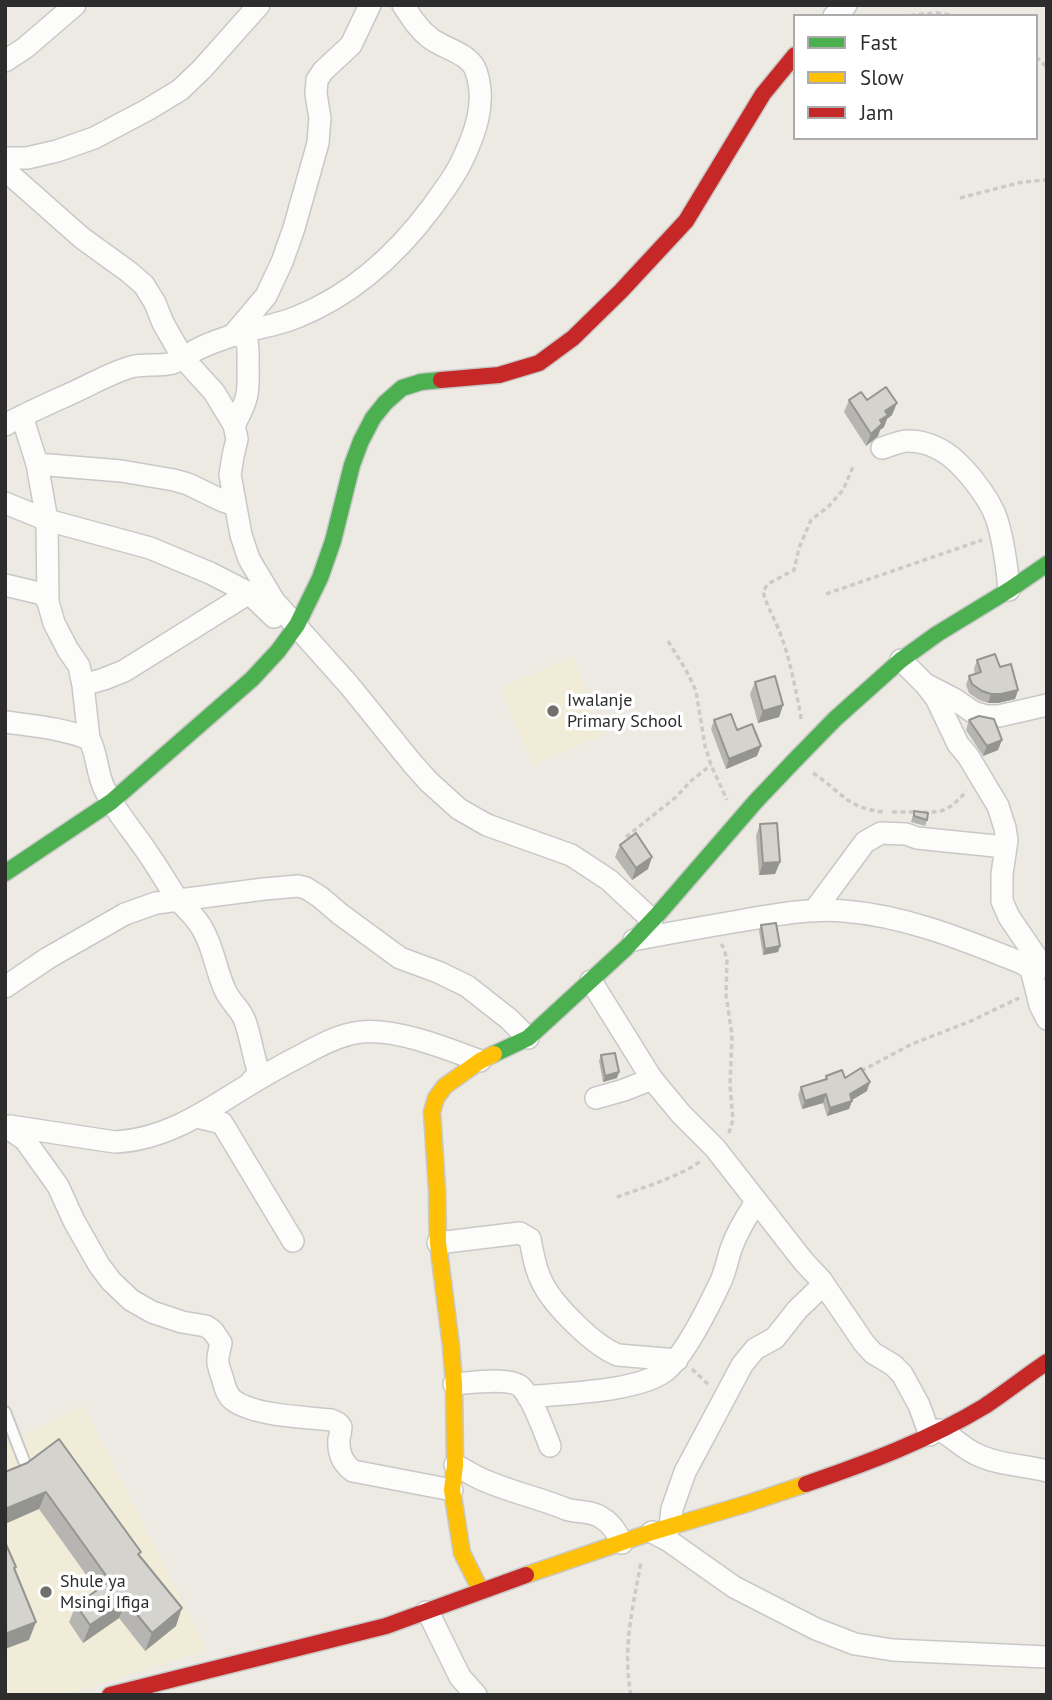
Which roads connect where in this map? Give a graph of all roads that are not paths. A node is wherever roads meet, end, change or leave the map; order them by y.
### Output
1 (259, 5) edge
2 (370, 5) edge
3 (403, 5) edge
4 (64, 9) edge
5 (793, 57) edge
6 (5, 61) edge
7 (5, 159) edge
8 (5, 170) edge
9 (233, 335) junction
10 (183, 358) junction
11 (14, 421) edge
12 (234, 425) junction
13 (881, 448) dead end
14 (37, 464) junction
15 (5, 503) edge
16 (234, 505) junction
17 (47, 520) junction
18 (1047, 564) edge
19 (5, 585) edge
20 (1009, 590) junction
21 (249, 593) junction
22 (48, 602) junction
23 (293, 629) junction
24 (901, 660) junction
25 (925, 684) junction
26 (83, 685) junction
27 (1047, 705) edge
28 (5, 722) edge
29 (89, 739) junction
30 (111, 802) junction
31 (1005, 847) junction
32 (5, 873) edge
33 (178, 900) junction
34 (814, 911) junction
35 (652, 920) junction
36 (634, 940) junction
37 (1041, 977) edge
38 (591, 981) junction
39 (5, 987) edge
40 (1047, 1018) edge
41 (528, 1038) junction
42 (480, 1061) junction
43 (652, 1079) junction
44 (248, 1085) junction
45 (596, 1098) dead end
46 (197, 1117) junction
47 (5, 1126) edge
48 (756, 1202) junction
49 (293, 1241) dead end
50 (438, 1243) junction
51 (824, 1283) junction
52 (677, 1360) junction
53 (1047, 1362) edge
54 (454, 1384) junction
55 (528, 1397) junction
56 (5, 1412) edge
57 (934, 1432) junction
58 (550, 1446) dead end
59 (24, 1461) edge
60 (455, 1465) junction
61 (1047, 1471) edge
62 (452, 1490) junction
63 (646, 1534) junction
64 (481, 1591) junction
65 (426, 1612) junction
66 (1047, 1657) edge
67 (110, 1695) edge
68 (476, 1695) edge

1 - 7 street
2 - 9 street
3 - 9 street
4 - 6 street
5 - 23 street
8 - 10 street
9 - 10 street
9 - 12 street
10 - 11 street
10 - 12 street
11 - 14 street
12 - 16 street
13 - 20 street
14 - 16 street
14 - 17 street
15 - 17 street
16 - 23 street
17 - 21 street
17 - 22 street
18 - 20 street
19 - 22 street
20 - 24 street
21 - 23 street
21 - 26 street
22 - 26 street
23 - 30 street
23 - 35 street
24 - 25 street
24 - 35 street
25 - 27 street
25 - 31 street
26 - 29 street
28 - 29 street
29 - 30 street
30 - 32 street
30 - 33 street
31 - 34 street
31 - 37 street
33 - 39 street
33 - 41 street
33 - 44 street
34 - 36 street
34 - 37 street
35 - 36 street
36 - 38 street
37 - 40 street
38 - 41 street
38 - 43 street
41 - 42 street
42 - 44 street
42 - 50 street
43 - 45 street
43 - 48 street
44 - 46 street
46 - 47 street
46 - 49 street
47 - 62 street
48 - 51 street
48 - 52 street
50 - 52 street
50 - 54 street
51 - 57 street
51 - 63 street
52 - 55 street
53 - 57 street
54 - 55 street
54 - 60 street
55 - 58 street
56 - 59 lane
57 - 61 street
57 - 63 street
60 - 62 street
60 - 63 street
62 - 64 street
63 - 64 street
63 - 66 street
64 - 65 street
65 - 67 street
65 - 68 street

